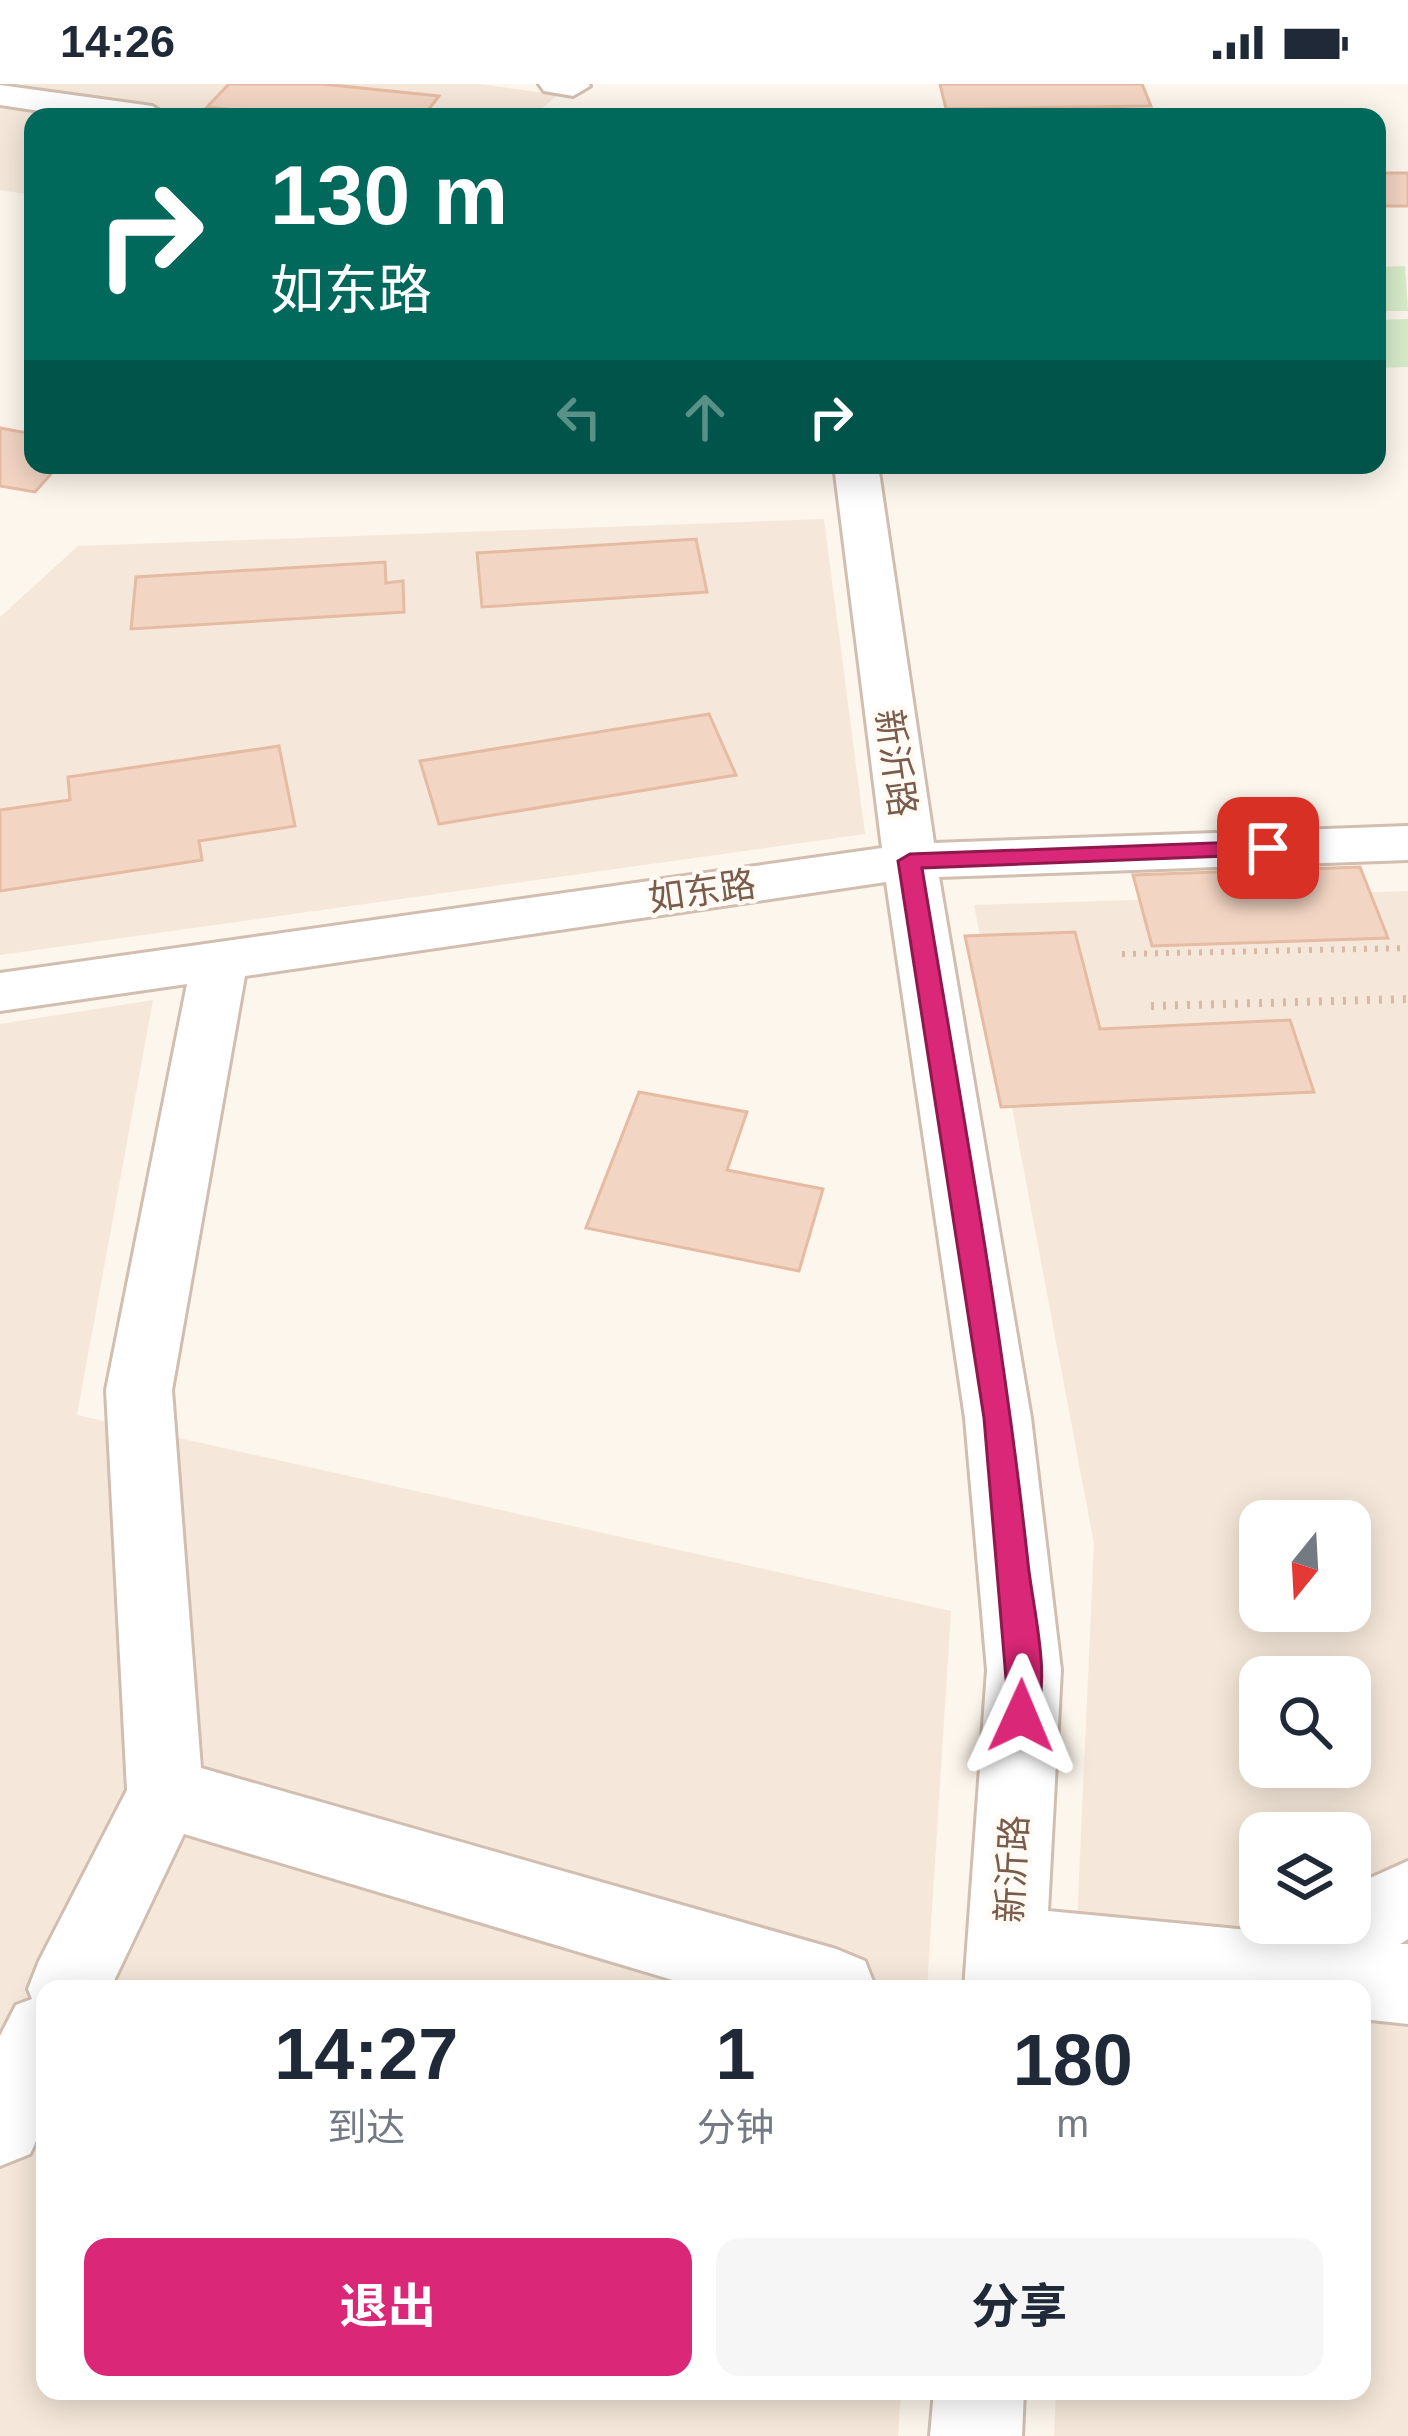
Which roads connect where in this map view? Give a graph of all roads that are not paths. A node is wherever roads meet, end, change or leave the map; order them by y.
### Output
1 (0, 95) edge
2 (90, 108) edge
3 (857, 474) edge
4 (1408, 843) edge
5 (910, 861) junction
6 (220, 960) junction
7 (0, 992) edge
8 (165, 1793) junction
9 (1408, 1899) edge
10 (1006, 1968) edge
11 (1261, 1970) junction
12 (72, 1980) edge
13 (805, 1980) edge
14 (1366, 1980) edge
15 (1371, 1980) edge
16 (1408, 1984) edge
17 (36, 2052) edge
18 (0, 2125) edge
19 (978, 2400) edge
20 (976, 2436) edge

1 - 2 street
3 - 5 street, 新沂路
4 - 5 street, 如东路
5 - 6 street, 如东路
5 - 10 street, 新沂路
6 - 7 street, 如东路
6 - 8 street
8 - 12 street
8 - 13 street
9 - 11 street
10 - 11 street
11 - 14 street
15 - 16 street
17 - 18 street
19 - 20 street

